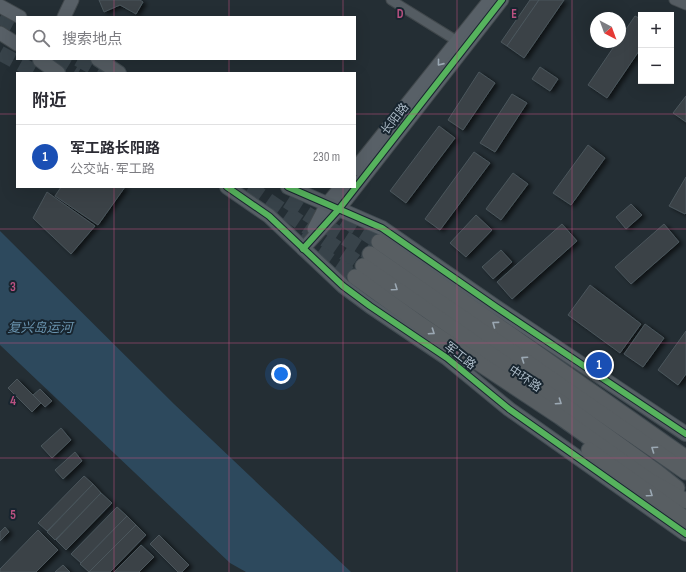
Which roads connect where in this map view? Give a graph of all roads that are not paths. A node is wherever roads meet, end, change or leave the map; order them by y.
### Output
1 (72, 0) edge
2 (391, 0) edge
3 (490, 0) edge
4 (502, 0) edge
5 (674, 0) edge
6 (686, 5) edge
7 (0, 6) edge
8 (18, 16) edge
9 (64, 16) edge
10 (0, 34) edge
11 (457, 41) junction
12 (16, 43) edge
13 (41, 60) edge
14 (100, 60) edge
15 (57, 72) edge
16 (118, 72) edge
17 (356, 168) edge
18 (356, 179) edge
19 (228, 188) edge
20 (290, 188) edge
21 (341, 188) edge
22 (349, 188) edge
23 (333, 207) junction
24 (302, 249) junction
25 (367, 260) junction
26 (497, 376) junction
27 (584, 387) junction
28 (686, 434) edge
29 (686, 449) edge
30 (686, 458) edge
31 (686, 472) edge
32 (686, 495) edge
33 (686, 501) edge
34 (686, 519) edge
35 (686, 534) edge

1 - 9 main road
2 - 11 street
3 - 11 main road, 长阳路
4 - 18 main road, 长阳路
5 - 6 street
7 - 8 main road
10 - 12 main road
11 -> 17 main road, 长阳路
13 - 15 main road
14 - 16 main road
19 - 24 main road, 军工路
20 - 23 main road
21 - 23 main road, 长阳路
22 - 23 main road, 长阳路
23 - 24 main road, 长阳路
23 - 28 main road
24 - 35 main road, 军工路
25 -> 26 highway
27 -> 25 highway
31 -> 25 highway, 中环路
25 -> 32 highway, 中环路
26 - 33 highway
26 -> 34 highway
27 - 29 highway
27 - 30 highway

